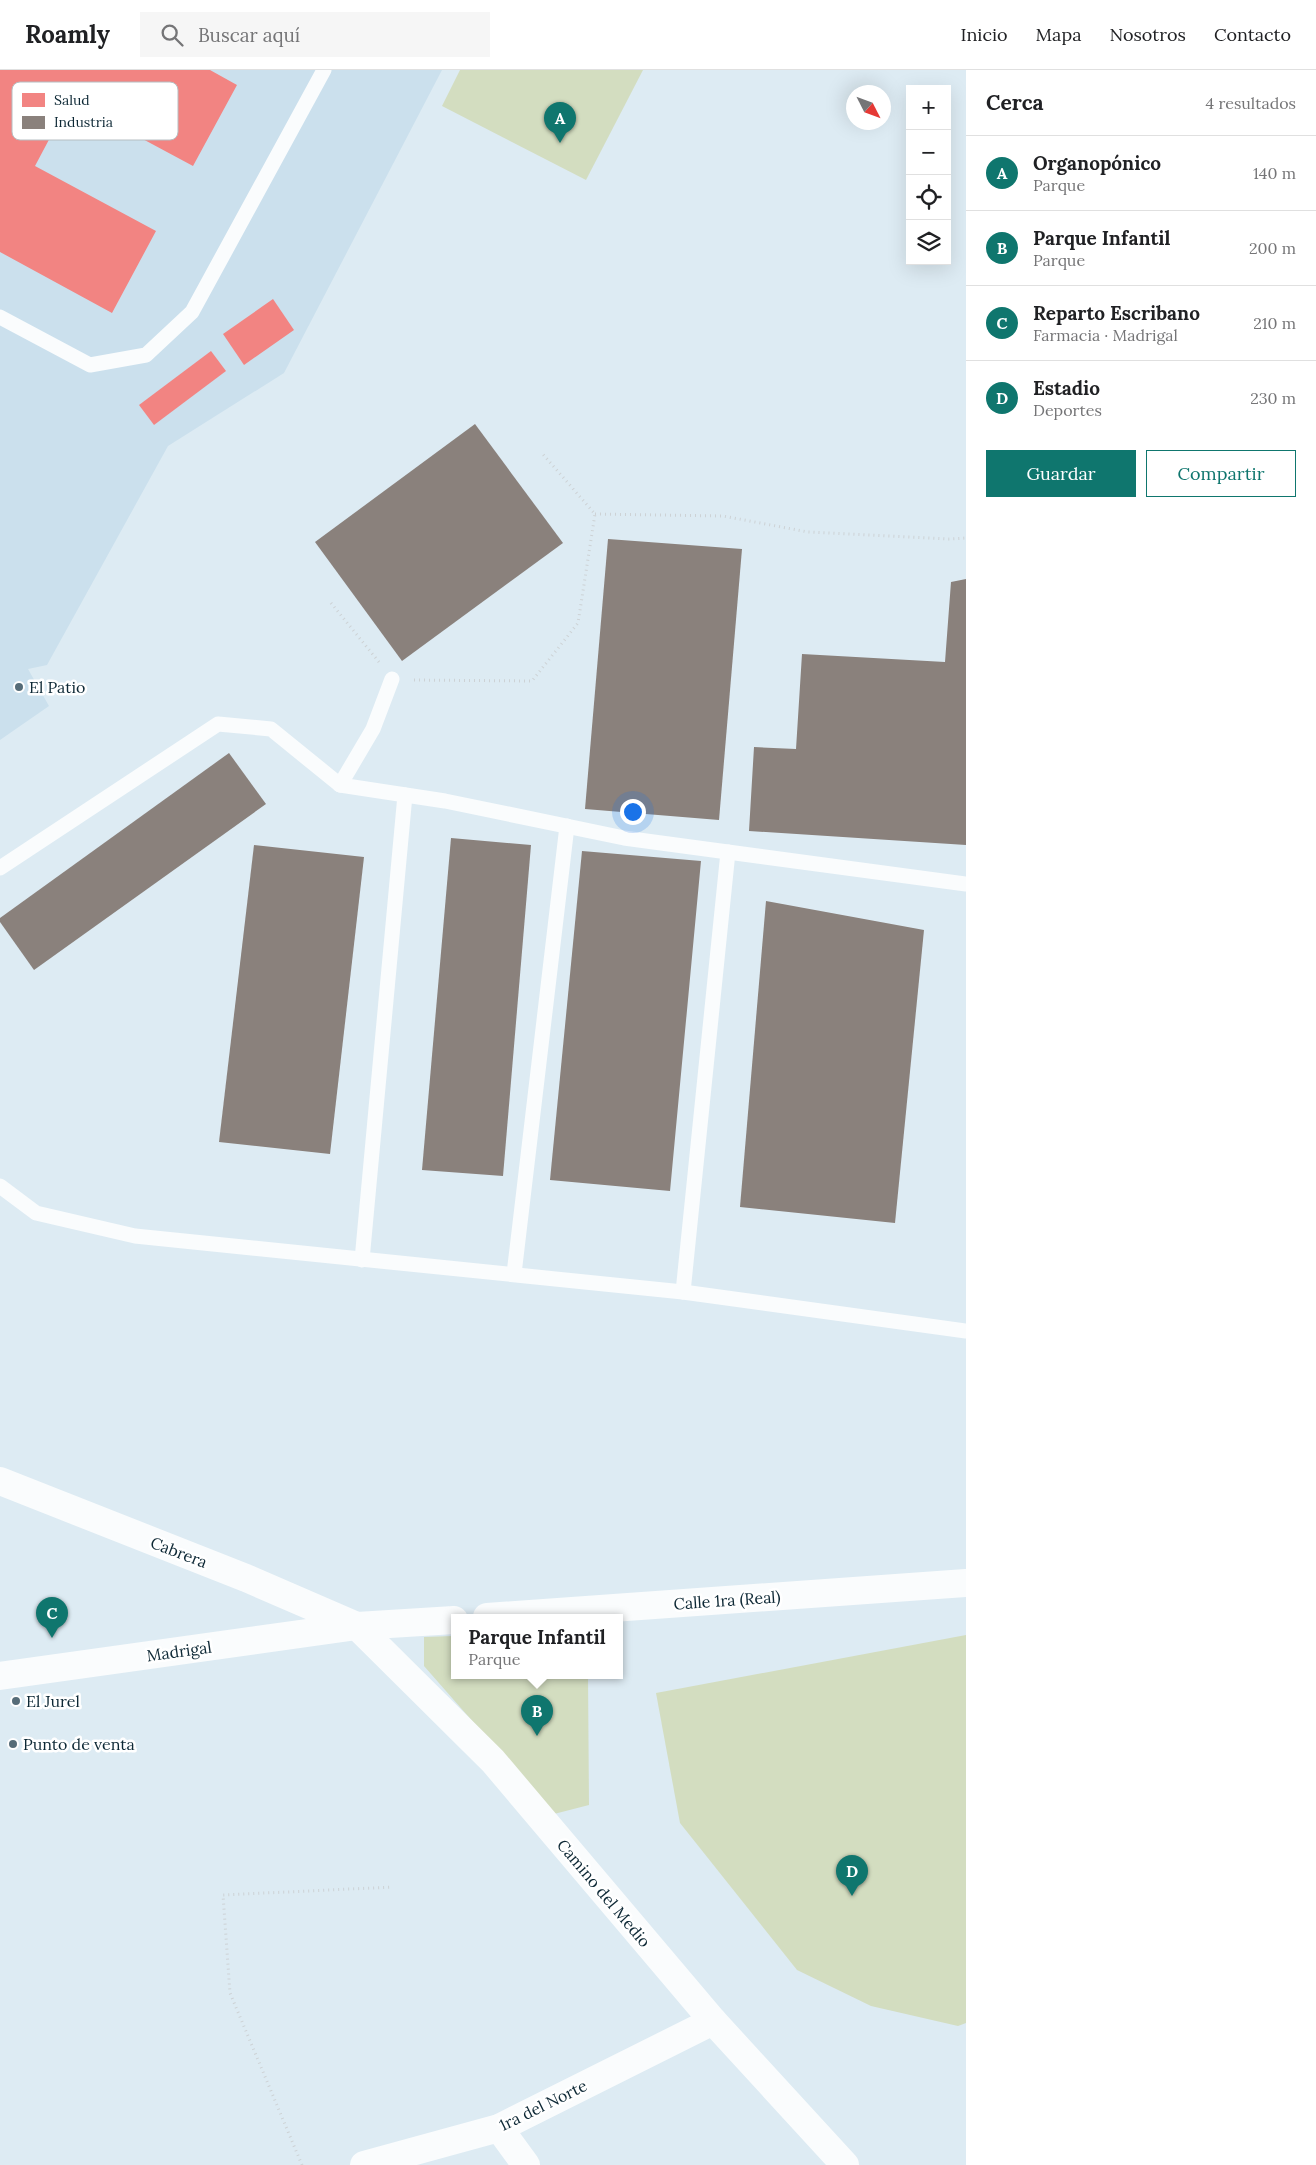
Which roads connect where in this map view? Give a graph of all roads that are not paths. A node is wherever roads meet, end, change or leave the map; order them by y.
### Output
1 (324, 70) edge
2 (0, 317) edge
3 (392, 679) road end
4 (340, 785) junction
5 (405, 795) junction
6 (568, 826) junction
7 (728, 852) junction
8 (0, 868) edge
9 (966, 884) edge
10 (0, 1186) edge
11 (362, 1260) junction
12 (514, 1274) junction
13 (684, 1292) junction
14 (966, 1331) edge
15 (0, 1481) edge
16 (966, 1584) edge
17 (531, 1614) edge
18 (451, 1620) edge
19 (357, 1626) junction
20 (0, 1676) edge
21 (713, 2021) junction
22 (499, 2128) junction
23 (365, 2165) edge
24 (526, 2165) edge
25 (845, 2165) edge

1 - 2 lane
3 - 4 lane
4 - 5 lane
4 - 8 lane
5 - 6 lane
5 - 11 lane
6 - 7 lane
6 - 12 lane
7 - 9 lane
7 - 13 lane
10 - 11 lane
11 - 12 lane
12 - 13 lane
13 - 14 lane
15 - 19 street, Cabrera
16 - 17 street, Calle 1ra (Real)
18 - 19 street
19 - 20 street, Madrigal
19 - 21 street, Camino del Medio
21 - 22 street, 1ra del Norte
21 - 25 street, Camino del Medio
22 - 23 street, 1ra del Norte
22 - 24 street

